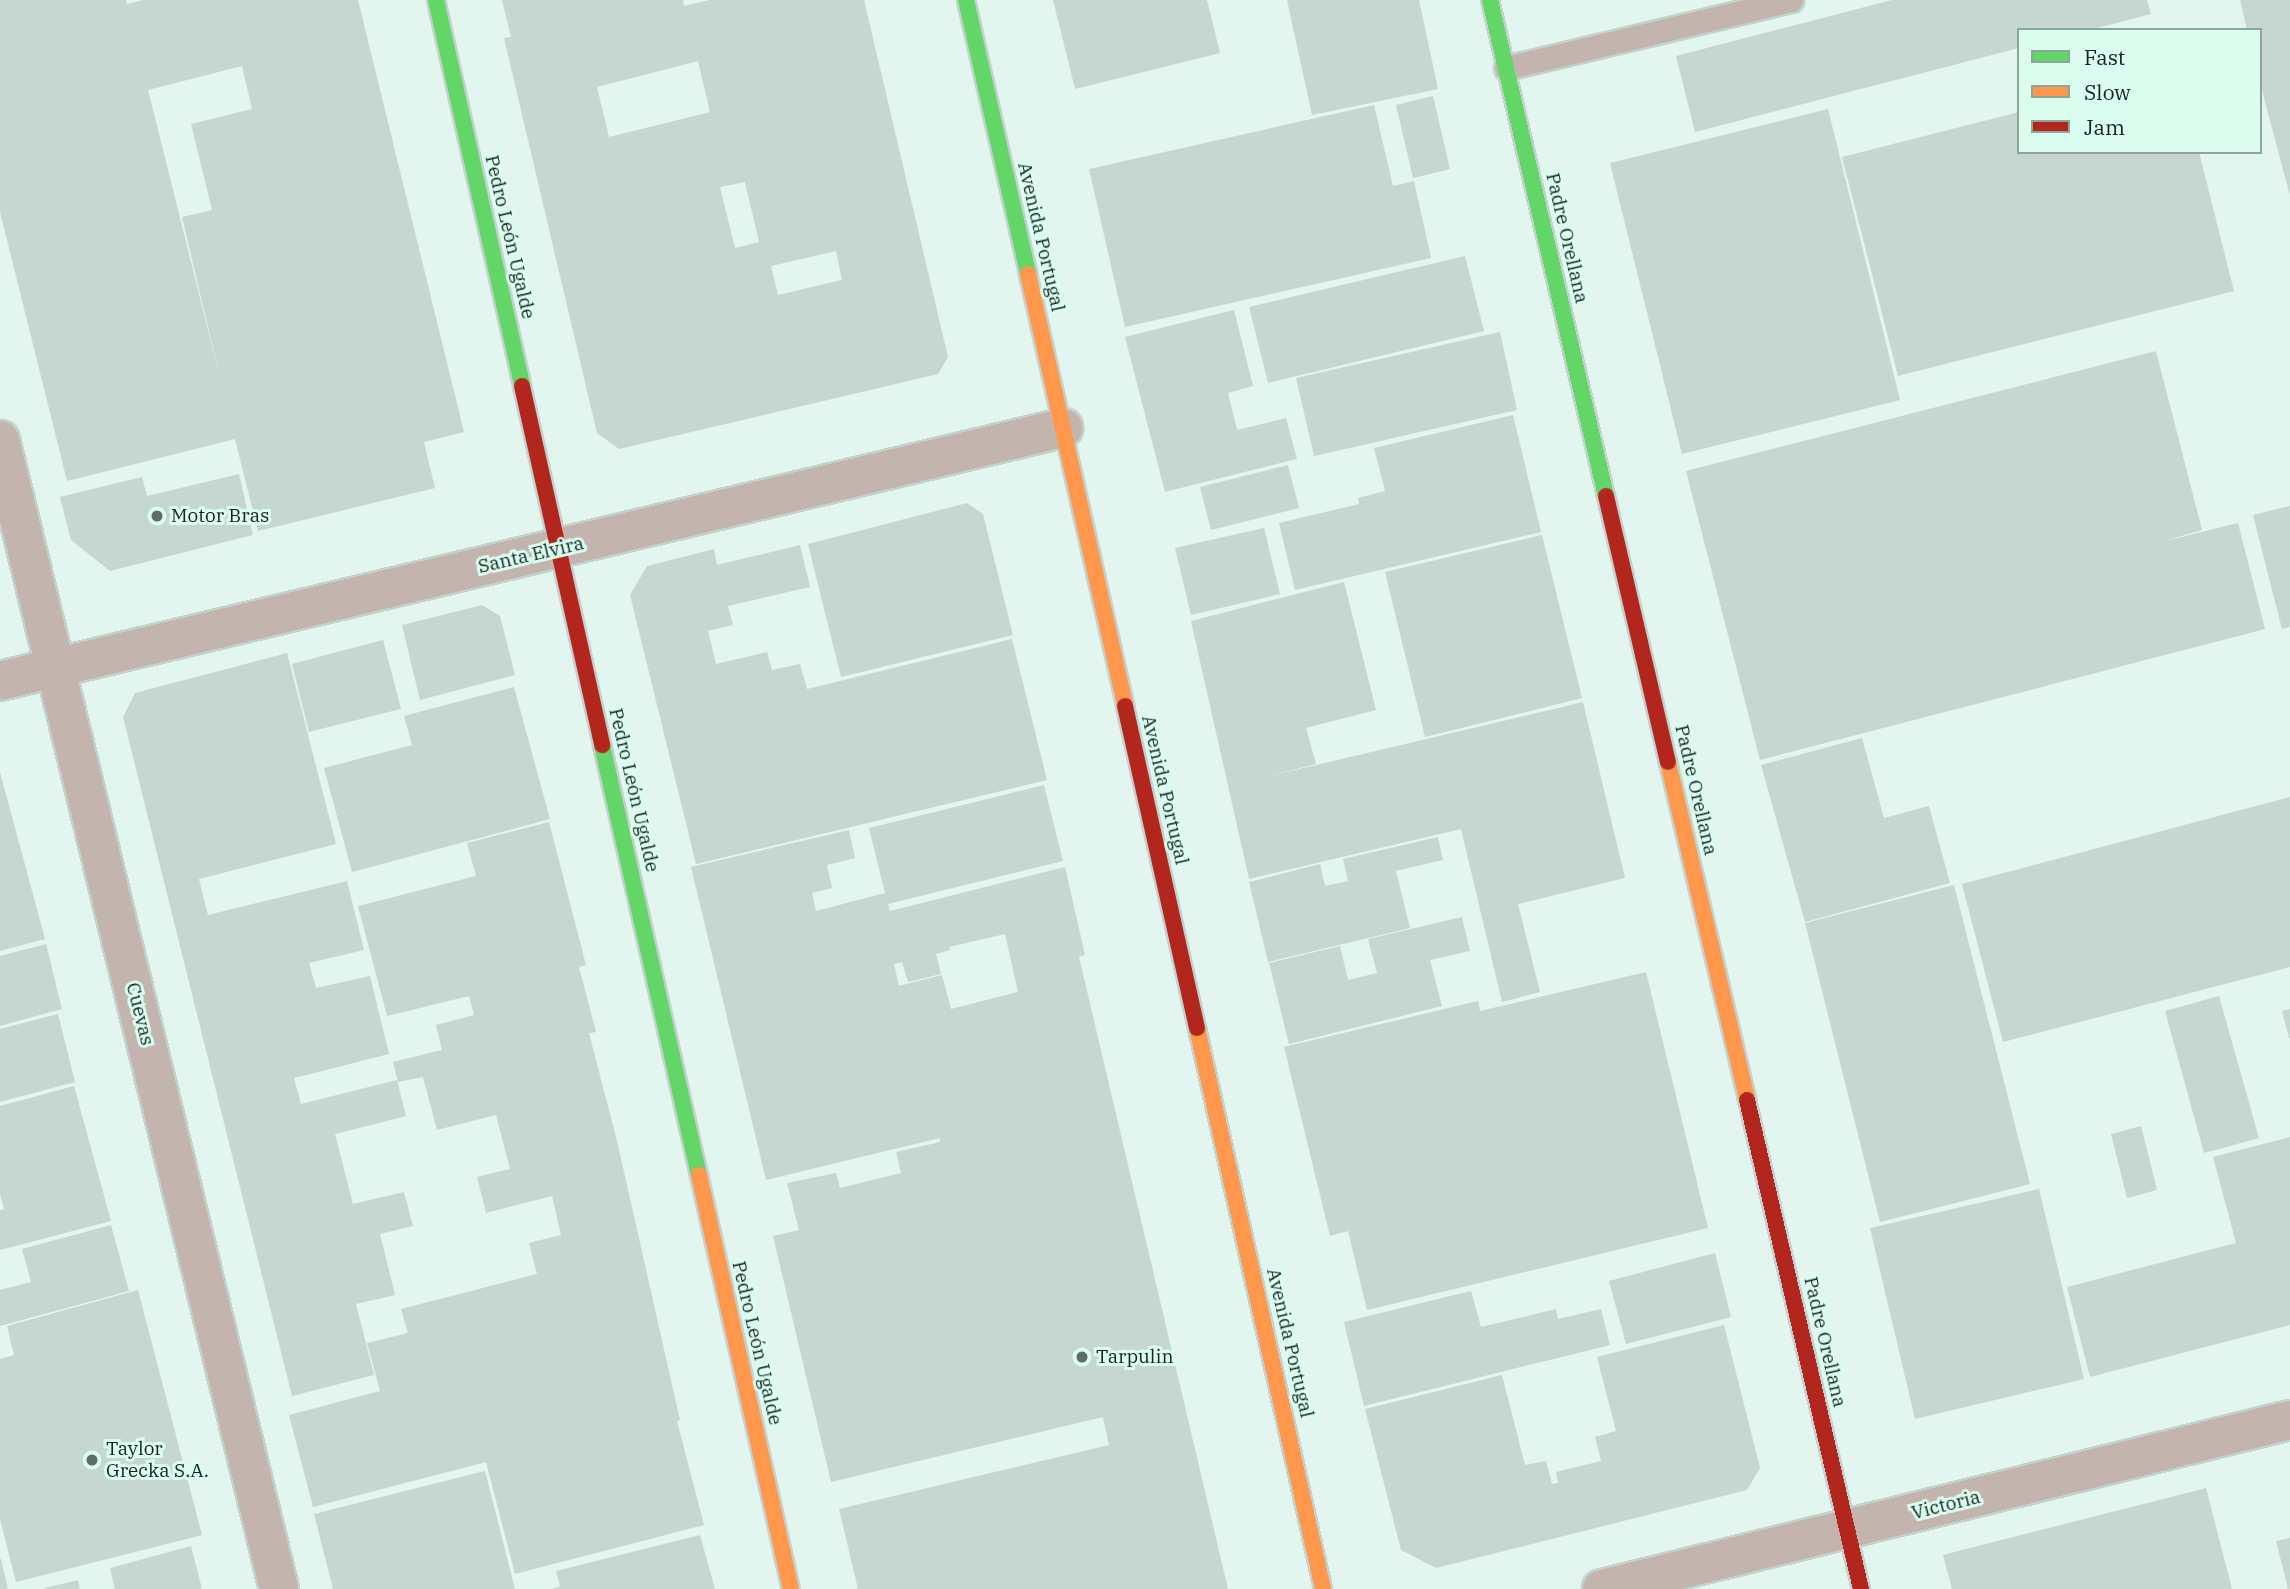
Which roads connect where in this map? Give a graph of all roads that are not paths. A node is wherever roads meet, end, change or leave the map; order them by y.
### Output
1 (436, 0) edge
2 (966, 0) edge
3 (1490, 0) edge
4 (1791, 0) edge
5 (1506, 68) junction
6 (1063, 428) junction
7 (0, 440) edge
8 (558, 548) junction
9 (57, 668) junction
10 (0, 681) edge
11 (2290, 1420) edge
12 (1847, 1529) junction
13 (279, 1589) edge
14 (791, 1589) edge
15 (1323, 1589) edge
16 (1602, 1589) edge
17 (1861, 1589) edge

1 - 8 street, Pedro León Ugalde
2 - 6 street, Avenida Portugal
3 - 5 street, Padre Orellana
4 - 5 lane
5 - 12 street, Padre Orellana
6 - 8 street, Santa Elvira
6 - 15 street, Avenida Portugal
7 - 9 street, Cuevas
8 - 9 street, Santa Elvira
8 - 14 street, Pedro León Ugalde
9 - 10 street, Santa Elvira
9 - 13 street, Cuevas
11 - 12 street, Victoria
12 - 16 street, Victoria
12 - 17 street, Padre Orellana

